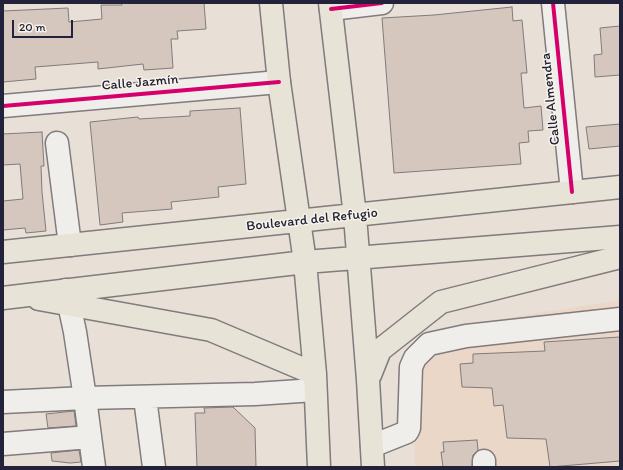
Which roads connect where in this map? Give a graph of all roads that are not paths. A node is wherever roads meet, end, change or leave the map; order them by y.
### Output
1 (271, 3) edge
2 (382, 3) edge
3 (553, 3) edge
4 (331, 6) edge
5 (279, 82) junction
6 (3, 106) edge
7 (57, 143) dead end
8 (620, 187) edge
9 (572, 192) junction
10 (355, 216) junction
11 (299, 221) junction
12 (620, 237) edge
13 (70, 245) junction
14 (3, 252) edge
15 (359, 257) junction
16 (620, 257) edge
17 (306, 262) junction
18 (12, 297) edge
19 (67, 298) junction
20 (620, 319) edge
21 (368, 380) junction
22 (315, 382) junction
23 (85, 398) junction
24 (146, 398) junction
25 (3, 402) edge
26 (90, 437) junction
27 (3, 444) edge
28 (373, 457) edge
29 (94, 467) edge
30 (154, 467) edge
31 (319, 467) edge

1 - 5 main road
2 - 4 street
3 - 9 street, Calle Almendra
4 - 10 main road
5 - 6 street, Calle Jazmín
5 - 11 main road
7 - 13 street
8 - 9 main road, Boulevard del Refugio
9 - 10 main road, Boulevard del Refugio
10 - 11 main road, Boulevard del Refugio
10 - 15 main road
11 - 13 main road, Boulevard del Refugio
11 - 17 main road
12 - 15 main road
13 - 14 main road, Boulevard del Refugio
15 - 17 main road
15 - 21 main road
16 - 21 main road
17 - 19 main road
17 - 22 main road
18 - 19 main road
19 - 22 main road
19 - 23 street
20 - 28 street
21 - 28 main road
22 - 24 street
22 - 31 main road
23 - 24 street
23 - 25 street
23 - 26 street
24 - 30 street
26 - 27 street
26 - 29 street

